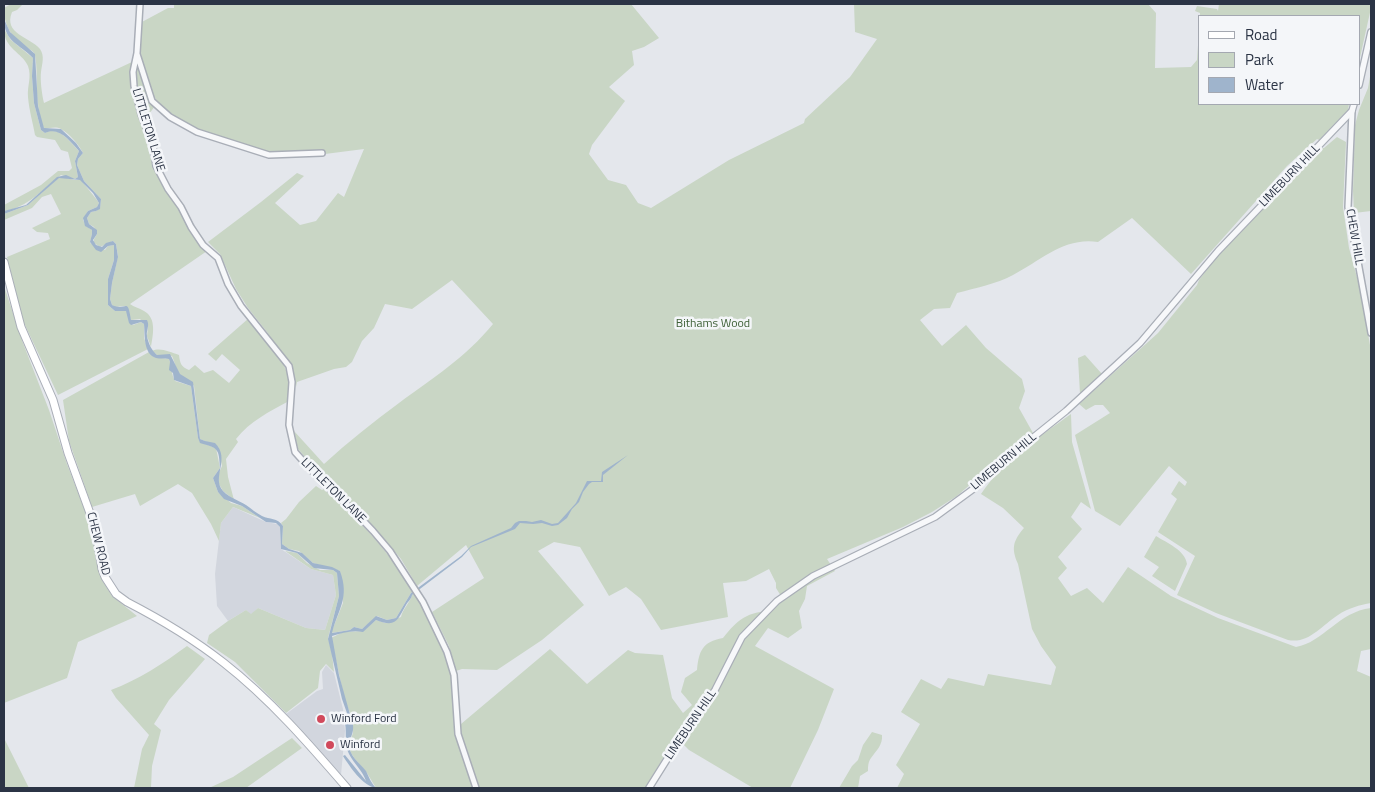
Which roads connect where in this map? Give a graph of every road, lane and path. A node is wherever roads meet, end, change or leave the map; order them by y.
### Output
1 (140, 4) edge
2 (1371, 32) edge
3 (137, 54) junction
4 (1360, 80) edge
5 (1354, 105) edge
6 (1352, 111) junction
7 (322, 152) dead end
8 (4, 262) edge
9 (1371, 333) edge
10 (347, 788) edge
11 (476, 788) edge
12 (650, 788) edge

1 - 3 street, LITTLETON LANE
2 - 4 street
3 - 7 street
3 - 11 street, LITTLETON LANE
5 - 6 street
6 - 9 street, CHEW HILL
6 - 12 street, LIMEBURN HILL
8 - 10 main road, CHEW ROAD

